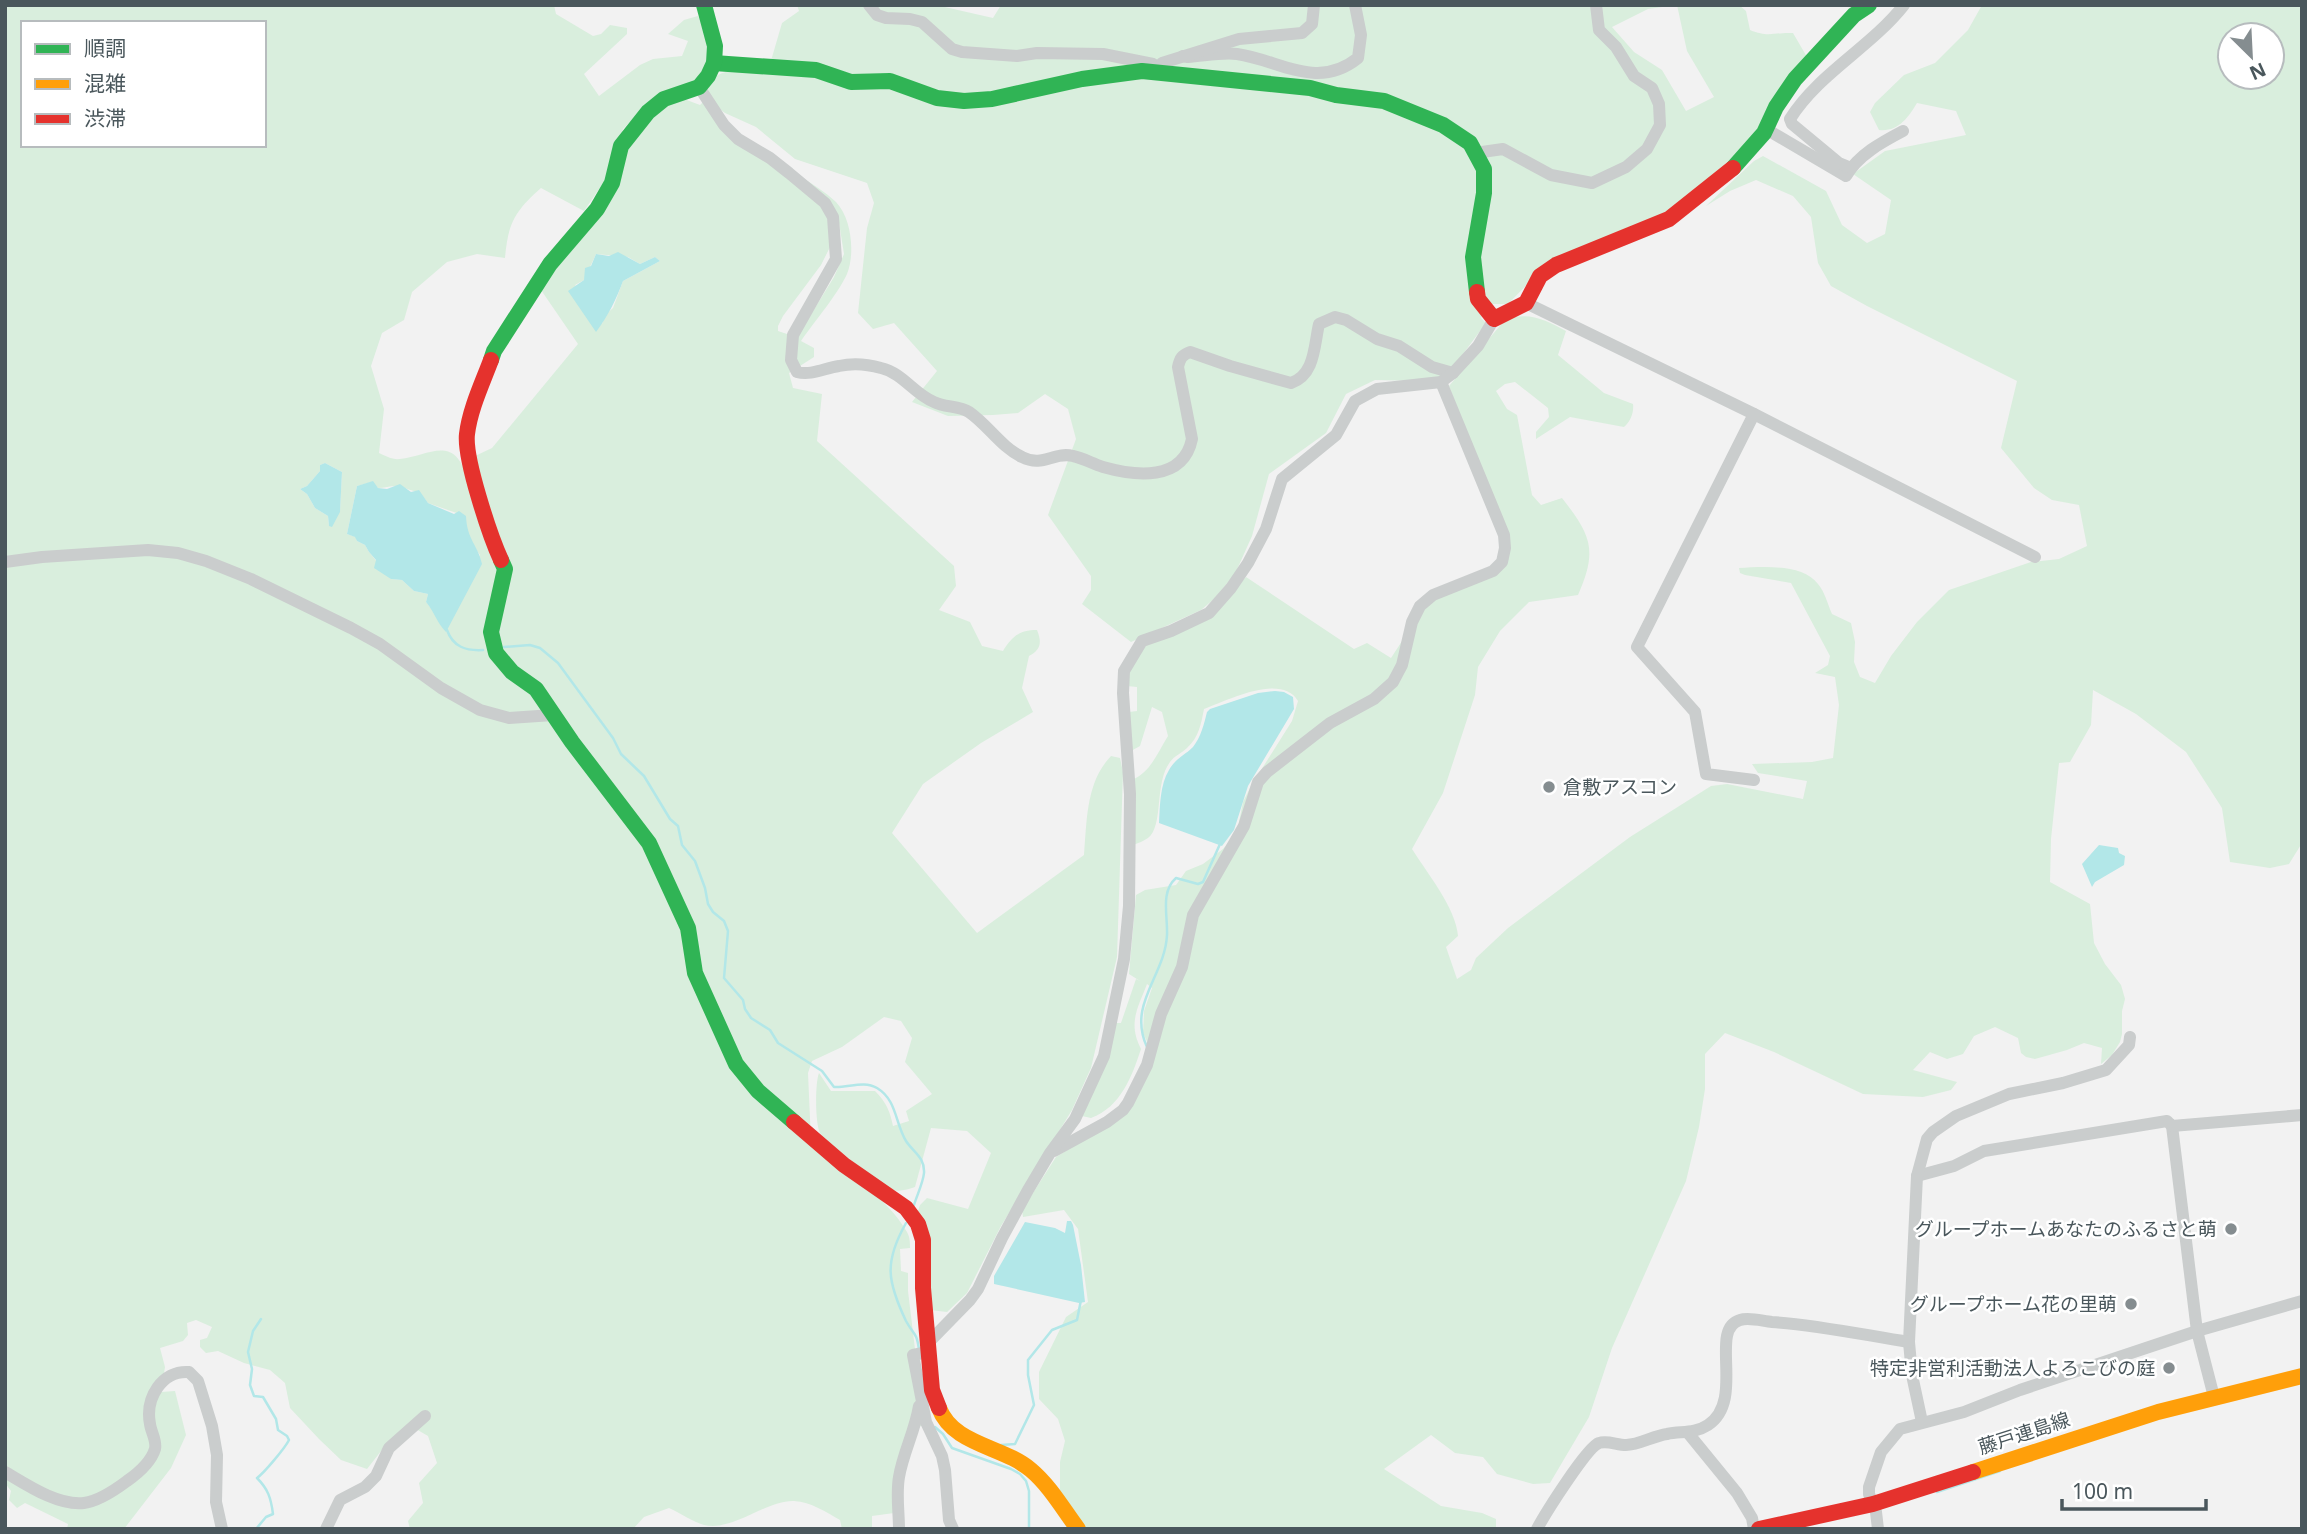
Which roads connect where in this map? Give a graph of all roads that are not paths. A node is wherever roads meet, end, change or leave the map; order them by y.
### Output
1 (704, 5) edge
2 (869, 5) edge
3 (1314, 5) edge
4 (1355, 5) edge
5 (1596, 5) edge
6 (1869, 5) edge
7 (1904, 5) edge
8 (1183, 56) junction
9 (714, 63) junction
10 (1159, 70) junction
11 (699, 87) junction
12 (1766, 129) junction
13 (1903, 131) dead end
14 (1475, 153) junction
15 (1851, 168) junction
16 (1526, 303) junction
17 (1494, 319) junction
18 (1453, 373) junction
19 (1441, 382) junction
20 (1754, 414) junction
21 (2035, 557) dead end
22 (5, 562) edge
23 (553, 715) junction
24 (1754, 780) dead end
25 (2130, 1037) dead end
26 (2302, 1115) edge
27 (2172, 1126) junction
28 (1050, 1153) junction
29 (1917, 1176) junction
30 (2302, 1301) edge
31 (2197, 1331) junction
32 (1909, 1342) junction
33 (923, 1351) junction
34 (2302, 1376) edge
35 (2214, 1397) junction
36 (920, 1399) junction
37 (425, 1416) dead end
38 (1922, 1422) junction
39 (939, 1430) junction
40 (1688, 1433) junction
41 (5, 1472) edge
42 (1874, 1508) junction
43 (329, 1528) edge
44 (222, 1529) edge
45 (900, 1529) edge
46 (953, 1529) edge
47 (1078, 1529) edge
48 (1537, 1529) edge
49 (1757, 1529) edge
50 (1878, 1529) edge

1 - 9 street
2 - 10 street
3 - 8 street
4 - 8 street
5 - 14 street
6 - 12 street
7 - 15 street
8 - 10 street
9 - 10 street
9 - 11 street
10 - 14 street
11 - 18 street
11 - 23 street
12 - 15 street
12 - 16 street
13 - 15 street
14 - 17 street
16 - 17 street
16 - 20 street
17 - 18 street
18 - 19 street
19 - 28 street
19 - 28 street
20 - 21 street
20 - 24 street
22 - 23 street
23 - 33 street
25 - 29 street
26 - 27 street
27 - 29 street
27 - 31 street
28 - 33 street
29 - 32 street
30 - 31 street
31 - 35 street
31 - 38 street
32 - 38 street
32 - 40 street
33 - 36 street
33 - 39 street
34 - 35 street, 藤戸連島線
35 - 42 street, 藤戸連島線
36 - 39 street
36 - 45 street
37 - 43 street
38 - 42 street
39 - 46 street
39 - 47 street
40 - 48 street
40 - 49 street
41 - 44 street
42 - 49 street, 藤戸連島線
42 - 50 street

